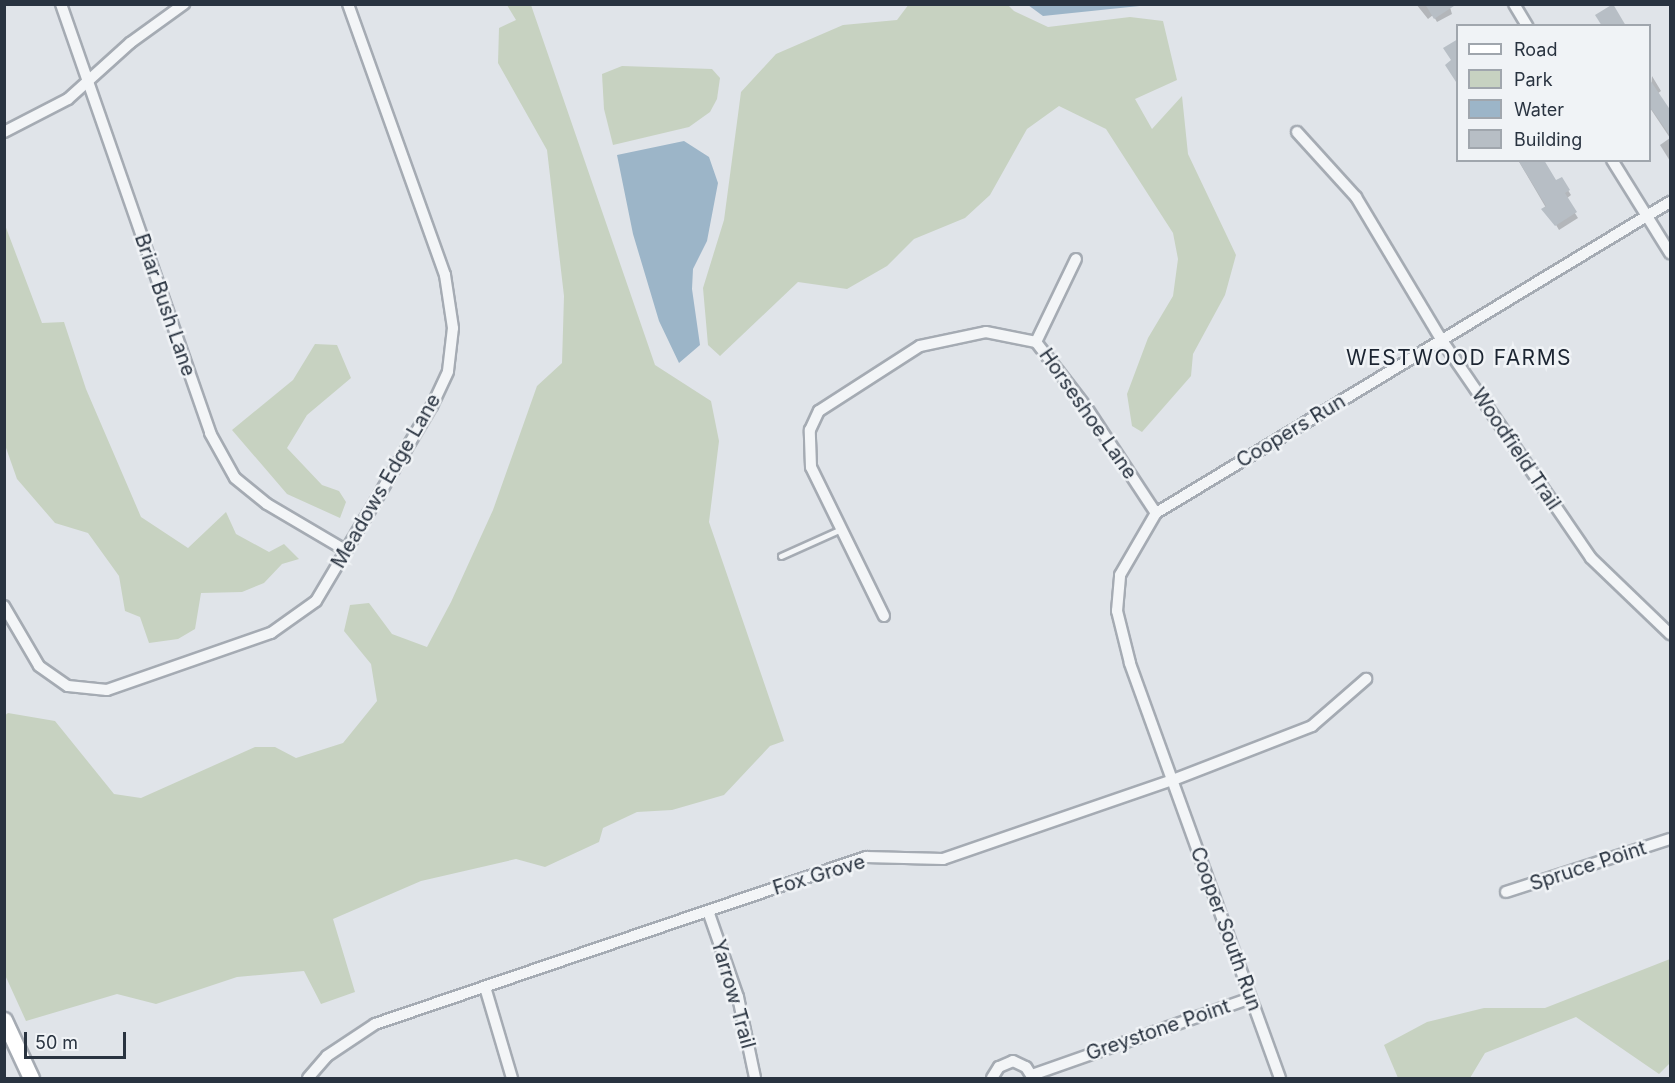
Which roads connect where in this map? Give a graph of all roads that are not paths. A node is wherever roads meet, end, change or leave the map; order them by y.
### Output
1 (61, 4) edge
2 (184, 4) edge
3 (348, 4) edge
4 (1514, 4) edge
5 (1526, 24) edge
6 (87, 79) junction
7 (4, 132) edge
8 (1297, 132) dead end
9 (1613, 162) edge
10 (1671, 202) edge
11 (1648, 216) junction
12 (1671, 253) edge
13 (1076, 259) dead end
14 (1441, 339) junction
15 (1036, 342) junction
16 (1156, 513) junction
17 (841, 529) junction
18 (345, 550) junction
19 (781, 556) dead end
20 (4, 606) edge
21 (884, 616) dead end
22 (1671, 634) edge
23 (1366, 679) dead end
24 (1173, 780) junction
25 (1671, 839) edge
26 (1506, 892) dead end
27 (708, 911) junction
28 (485, 987) junction
29 (1251, 998) junction
30 (4, 1020) edge
31 (1033, 1077) edge
32 (31, 1078) edge
33 (308, 1078) edge
34 (512, 1078) edge
35 (755, 1078) edge
36 (993, 1078) edge
37 (1280, 1078) edge

1 - 6 street, Briar Bush Lane
2 - 6 street
3 - 18 street, Meadows Edge Lane
4 - 5 street
6 - 7 street
6 - 18 street, Briar Bush Lane
8 - 14 street, Woodfield Trail
9 - 11 street
10 - 11 street, Coopers Run
11 - 12 street
11 - 14 street, Coopers Run
13 - 15 street
14 - 16 street, Coopers Run
14 - 22 street, Woodfield Trail
15 - 16 street, Horseshoe Lane
15 - 17 street, Horseshoe Lane
16 - 24 street, Coopers Run
17 - 19 lane
17 - 21 street, Horseshoe Lane
18 - 20 street, Meadows Edge Lane
23 - 24 street, Fox Grove
24 - 27 street, Fox Grove
24 - 29 street, Cooper South Run
25 - 26 street, Spruce Point
27 - 28 street, Fox Grove
27 - 35 street, Yarrow Trail
28 - 33 street, Fox Grove
28 - 34 street
29 - 31 street, Greystone Point
29 - 37 street, Cooper South Run
30 - 32 street
31 - 36 street, Greystone Point

